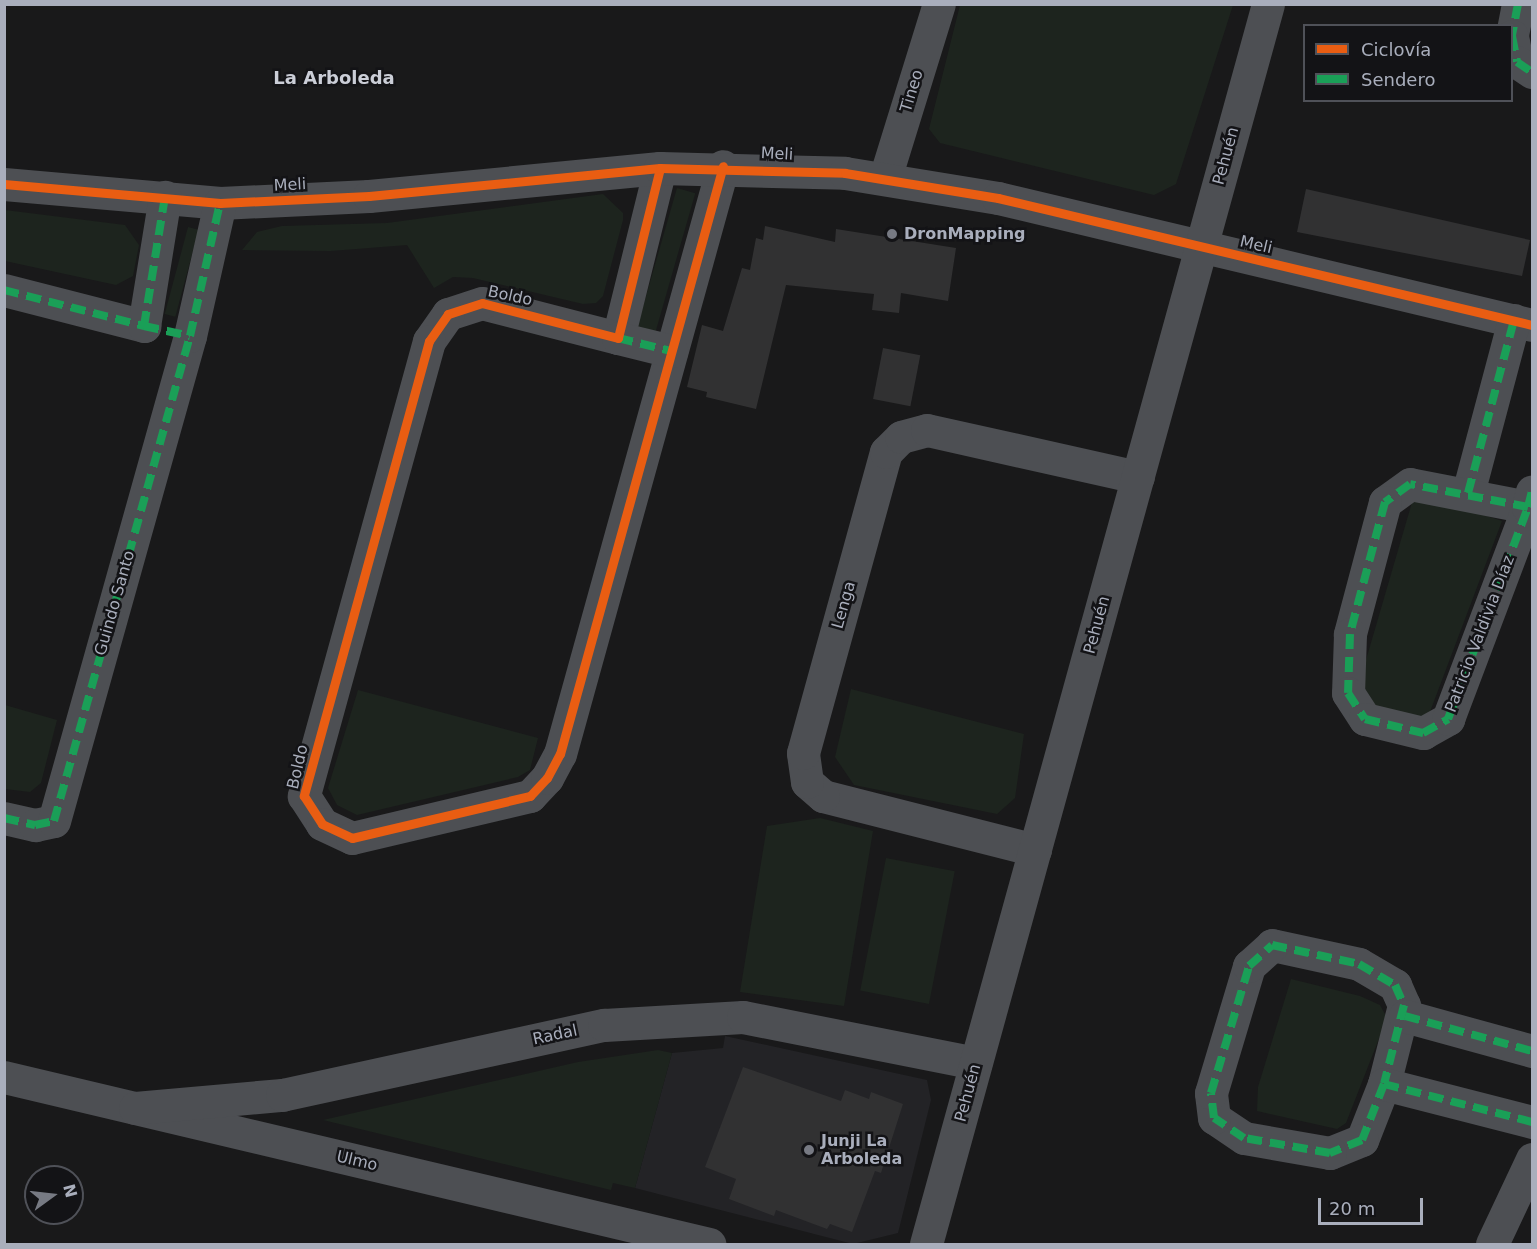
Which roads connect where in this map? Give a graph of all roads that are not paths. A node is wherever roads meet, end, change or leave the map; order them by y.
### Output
1 (939, 4) edge
2 (1268, 4) edge
3 (1518, 4) edge
4 (1513, 31) edge
5 (1513, 41) edge
6 (1533, 72) edge
7 (723, 166) junction
8 (660, 168) junction
9 (885, 178) junction
10 (4, 184) edge
11 (165, 197) junction
12 (220, 203) junction
13 (1201, 248) junction
14 (4, 290) edge
15 (1523, 322) edge
16 (144, 326) junction
17 (190, 336) junction
18 (618, 338) junction
19 (671, 351) junction
20 (1137, 477) junction
21 (1468, 493) junction
22 (1530, 499) edge
23 (4, 818) edge
24 (1035, 850) junction
25 (1405, 1016) junction
26 (1533, 1051) edge
27 (976, 1063) junction
28 (4, 1077) edge
29 (1384, 1084) junction
30 (135, 1108) junction
31 (1533, 1122) edge
32 (1533, 1159) edge
33 (710, 1245) edge
34 (926, 1245) edge
35 (1492, 1245) edge

1 - 9 street, Tineo
2 - 13 street, Pehuén
3 - 4 street
5 - 6 street
7 - 8 street, Meli
7 - 9 street, Meli
7 - 19 street, Boldo
8 - 12 street, Meli
8 - 18 street
9 - 13 street, Meli
10 - 11 street, Meli
11 - 12 street, Meli
11 - 16 street
12 - 17 street, Guindo Santo
13 - 15 street, Meli
13 - 20 street, Pehuén
14 - 16 street
15 - 21 street
16 - 17 street
17 - 23 street, Guindo Santo
18 - 19 street, Boldo
18 - 19 street, Boldo
20 - 24 street, Pehuén
20 - 24 street, Lenga
21 - 22 street, Patricio Valdivia Díaz
21 - 22 street, Patricio Valdivia Díaz
24 - 27 street, Pehuén
25 - 26 street
25 - 29 street
25 - 29 street
27 - 30 street, Radal
27 - 34 street, Pehuén
28 - 30 street, Ulmo
29 - 31 street
30 - 33 street, Ulmo
32 - 35 street

